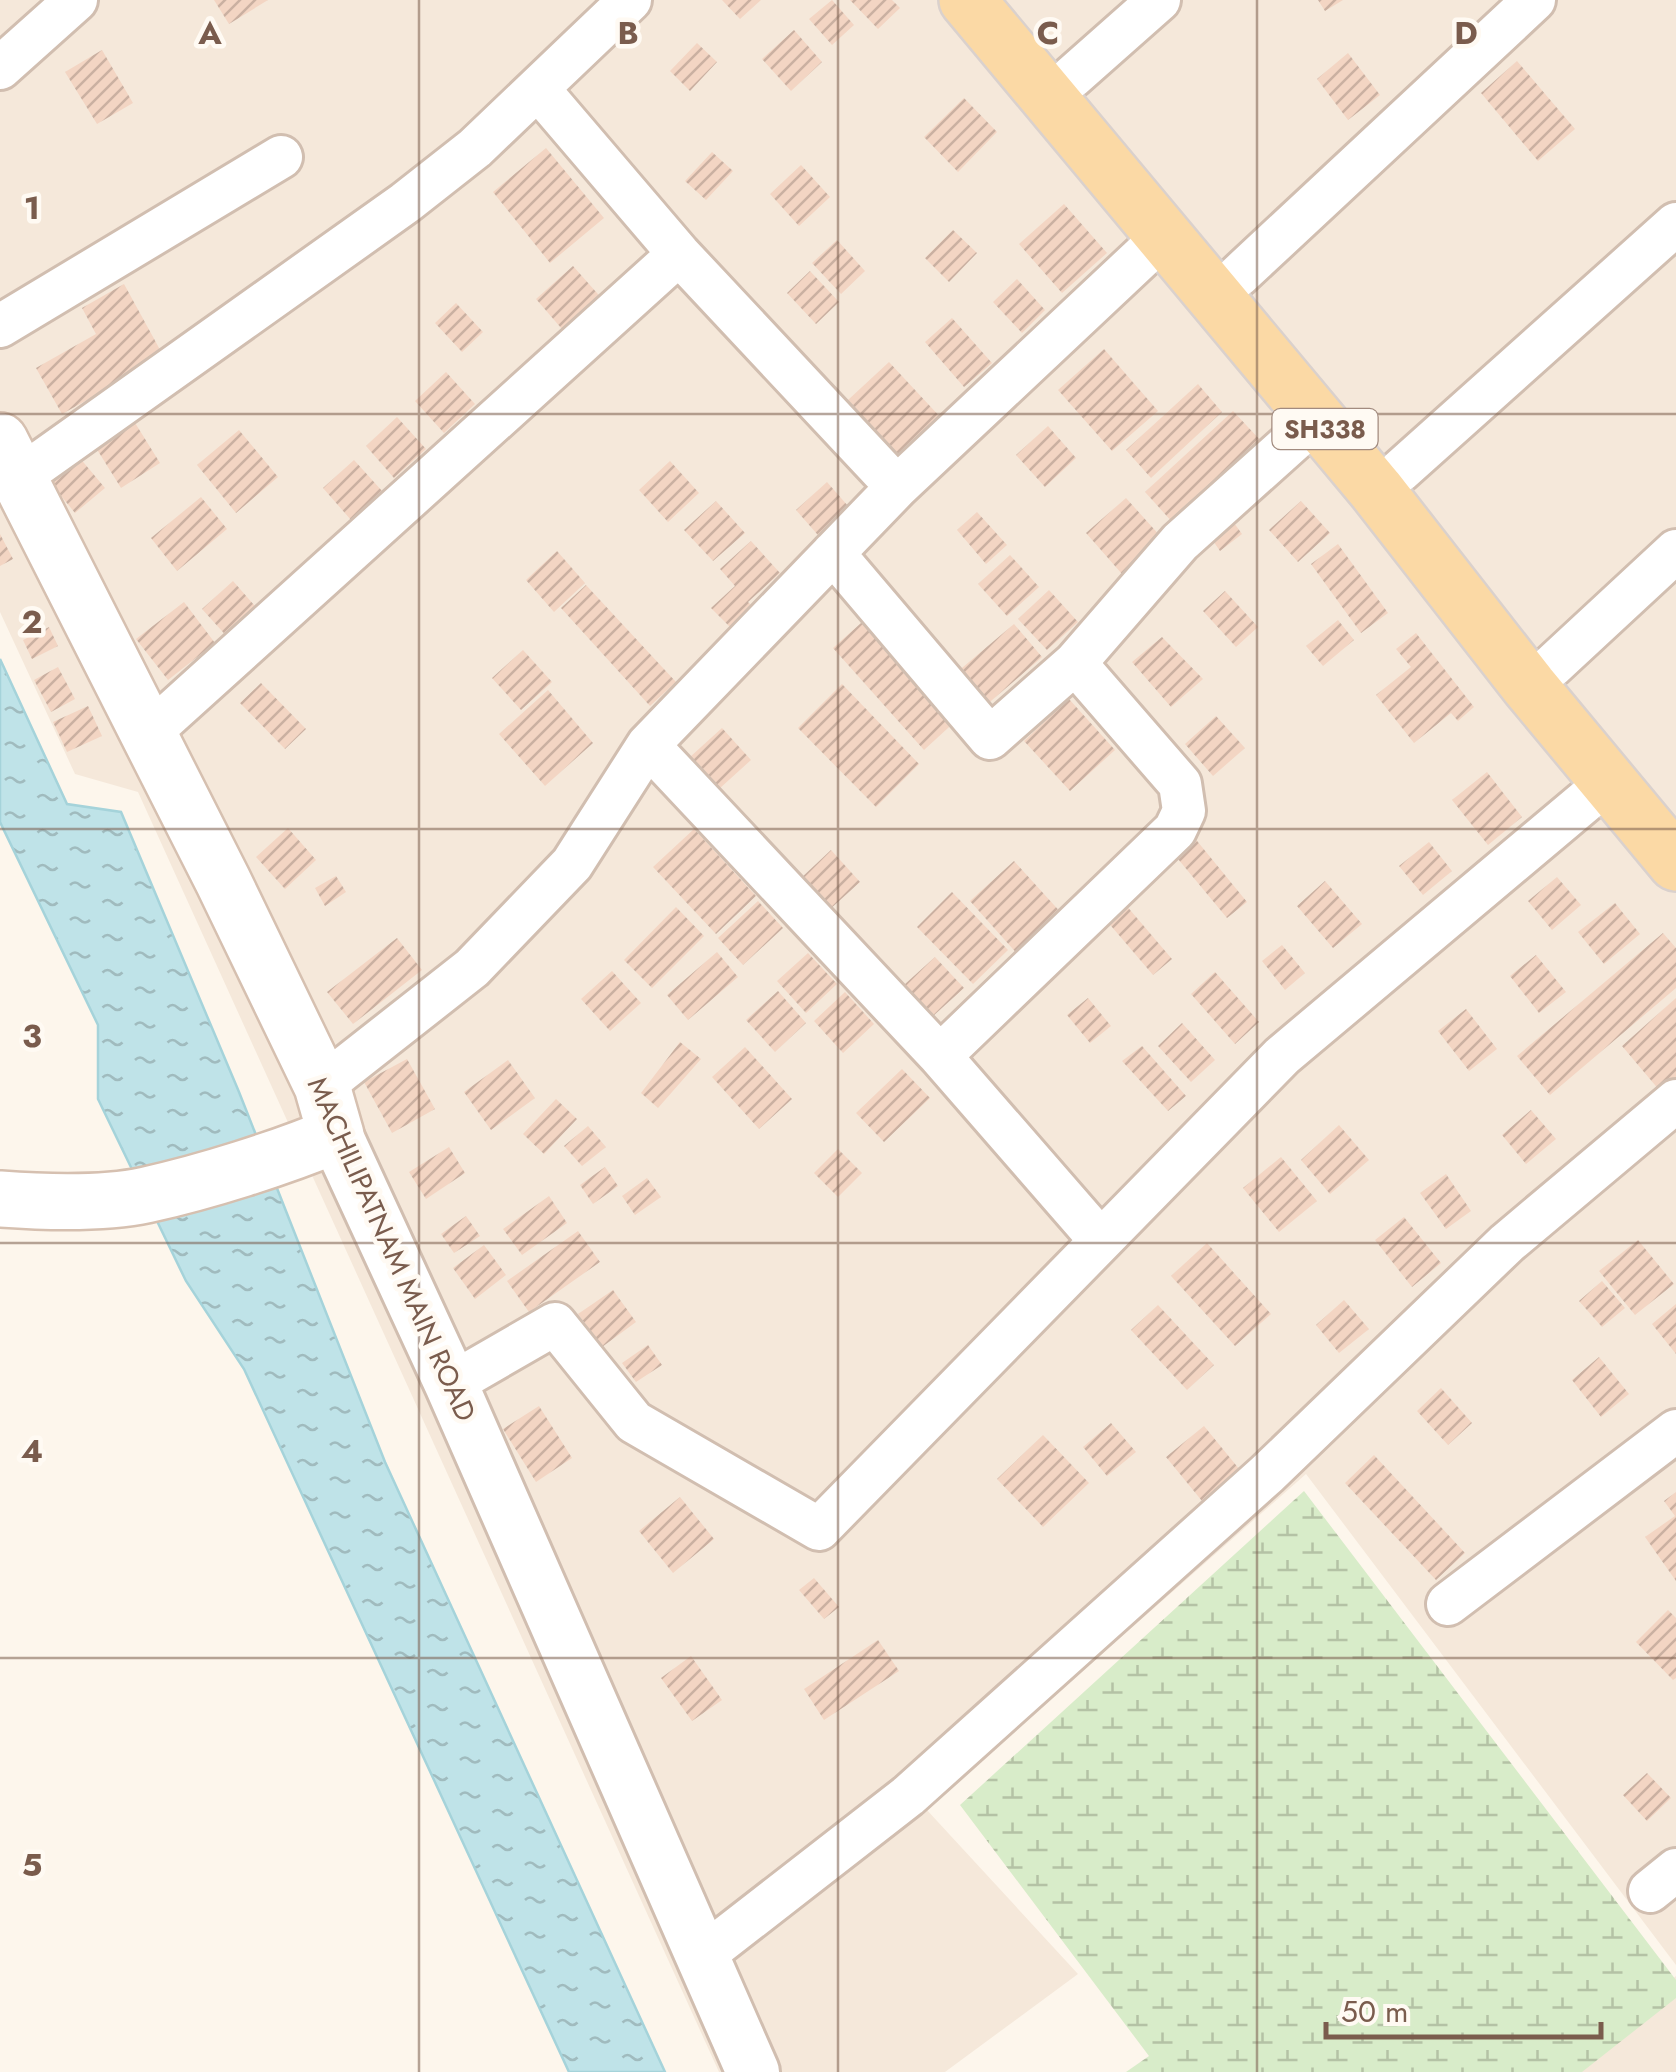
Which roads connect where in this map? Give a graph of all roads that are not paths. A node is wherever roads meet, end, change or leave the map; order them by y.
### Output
1 (76, 0) edge
2 (630, 0) edge
3 (968, 0) edge
4 (1008, 0) edge
5 (1160, 0) edge
6 (1534, 0) edge
7 (0, 68) edge
8 (1072, 77) junction
9 (539, 90) junction
10 (280, 158) dead end
11 (1676, 224) edge
12 (1164, 236) junction
13 (679, 254) junction
14 (1238, 276) junction
15 (0, 326) edge
16 (1317, 419) junction
17 (8, 460) edge
18 (1400, 471) junction
19 (898, 488) junction
20 (1676, 551) edge
21 (833, 552) junction
22 (1076, 663) junction
23 (1552, 666) junction
24 (148, 734) junction
25 (648, 745) junction
26 (1608, 782) junction
27 (1676, 816) edge
28 (1676, 863) edge
29 (940, 1056) junction
30 (1676, 1101) edge
31 (322, 1123) junction
32 (0, 1198) edge
33 (1101, 1242) junction
34 (451, 1384) junction
35 (1676, 1431) edge
36 (1448, 1604) dead end
37 (702, 1957) junction
38 (753, 2072) edge

1 - 7 street
2 - 9 street
3 - 12 main road, SH338
4 - 8 main road, SH338
5 - 8 street
6 - 14 street
8 - 14 main road, SH338
9 - 13 street
9 - 17 street
10 - 15 street
11 - 18 street
12 - 16 main road, SH338
12 - 19 street
13 - 19 street
13 - 24 street
14 - 18 main road, SH338
16 - 22 street
16 - 26 main road, SH338
17 - 24 main road, MACHILIPATNAM MAIN ROAD
18 - 23 main road, SH338
19 - 21 street
20 - 23 street
21 - 22 street
21 - 25 street
22 - 29 street
23 - 27 main road, SH338
24 - 31 main road, MACHILIPATNAM MAIN ROAD
25 - 29 street
25 - 31 street
26 - 28 main road, SH338
26 - 33 street
29 - 33 street
30 - 37 street
31 - 32 main road
31 - 34 street, MACHILIPATNAM MAIN ROAD
33 - 34 street
34 - 37 street, MACHILIPATNAM MAIN ROAD
35 - 36 street
37 - 38 street, MACHILIPATNAM MAIN ROAD

